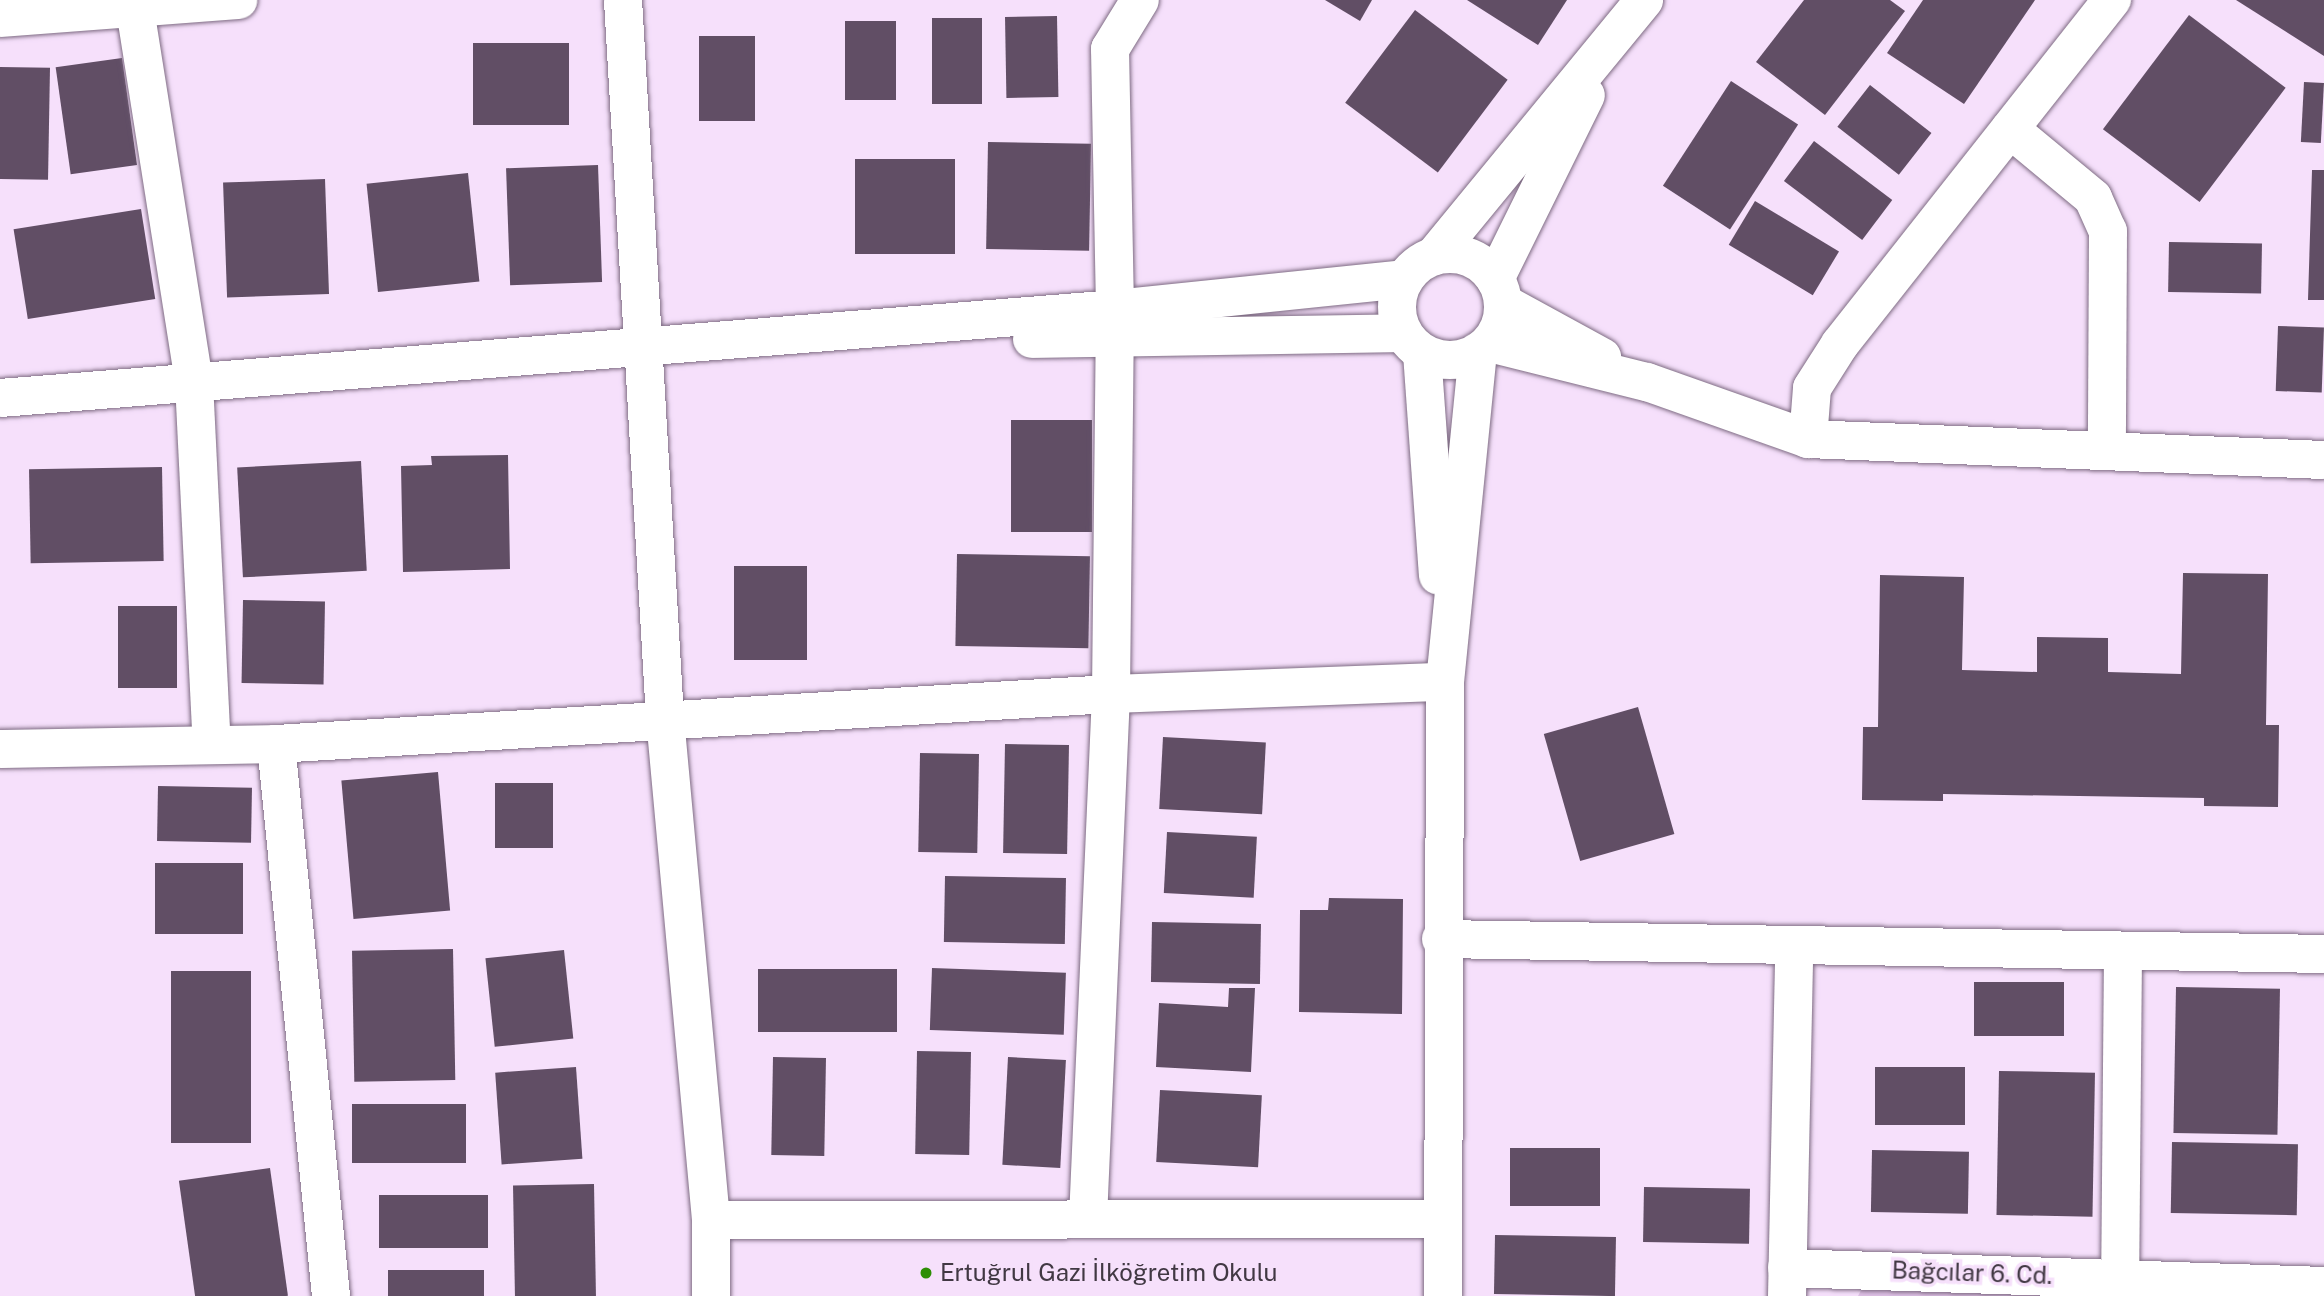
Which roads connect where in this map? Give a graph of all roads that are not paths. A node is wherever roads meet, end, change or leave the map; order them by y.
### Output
1 (238, 0) edge
2 (623, 0) edge
3 (1140, 0) edge
4 (1644, 0) edge
5 (2112, 0) edge
6 (65, 7) edge
7 (135, 9) junction
8 (0, 18) edge
9 (1615, 37) junction
10 (2010, 129) junction
11 (1419, 267) junction
12 (1499, 291) junction
13 (1115, 323) junction
14 (1412, 343) junction
15 (642, 346) junction
16 (1484, 348) junction
17 (194, 382) junction
18 (1647, 382) junction
19 (0, 398) edge
20 (1808, 439) junction
21 (2106, 451) junction
22 (2324, 460) edge
23 (1445, 682) junction
24 (1111, 694) junction
25 (665, 718) junction
26 (276, 744) junction
27 (212, 745) junction
28 (0, 749) edge
29 (1441, 939) junction
30 (1794, 949) junction
31 (2123, 954) junction
32 (2324, 954) edge
33 (1088, 1219) junction
34 (1441, 1219) junction
35 (711, 1220) junction
36 (1787, 1282) edge
37 (2324, 1286) edge
38 (2120, 1287) edge
39 (331, 1296) edge
40 (711, 1296) edge
41 (1444, 1296) edge

1 - 7 street
2 - 15 street
3 - 13 street
4 - 9 street
5 - 10 street
6 - 7 street
6 - 8 street
7 - 17 street
9 - 11 street
9 - 12 street
10 - 20 street
10 - 21 street
11 - 12 street
11 - 13 street
11 - 14 street
12 - 16 street
12 - 18 street
13 - 14 street
13 - 15 street
13 - 24 street
14 - 16 street
14 - 23 street
15 - 17 street
15 - 25 street
16 - 18 street
16 - 23 street
17 - 19 street
17 - 27 street
18 - 20 street
20 - 21 street
21 - 22 street
23 - 24 street
23 - 29 street
24 - 25 street
24 - 33 street
25 - 26 street
25 - 35 street
26 - 27 street
26 - 39 street
27 - 28 street
29 - 30 street
29 - 34 street
30 - 31 street
30 - 36 street
31 - 32 street
31 - 38 street
33 - 34 street
33 - 35 street
34 - 41 street
35 - 40 street
36 - 38 street, Bağcılar 6. Cd.
37 - 38 street, Bağcılar 6. Cd.

